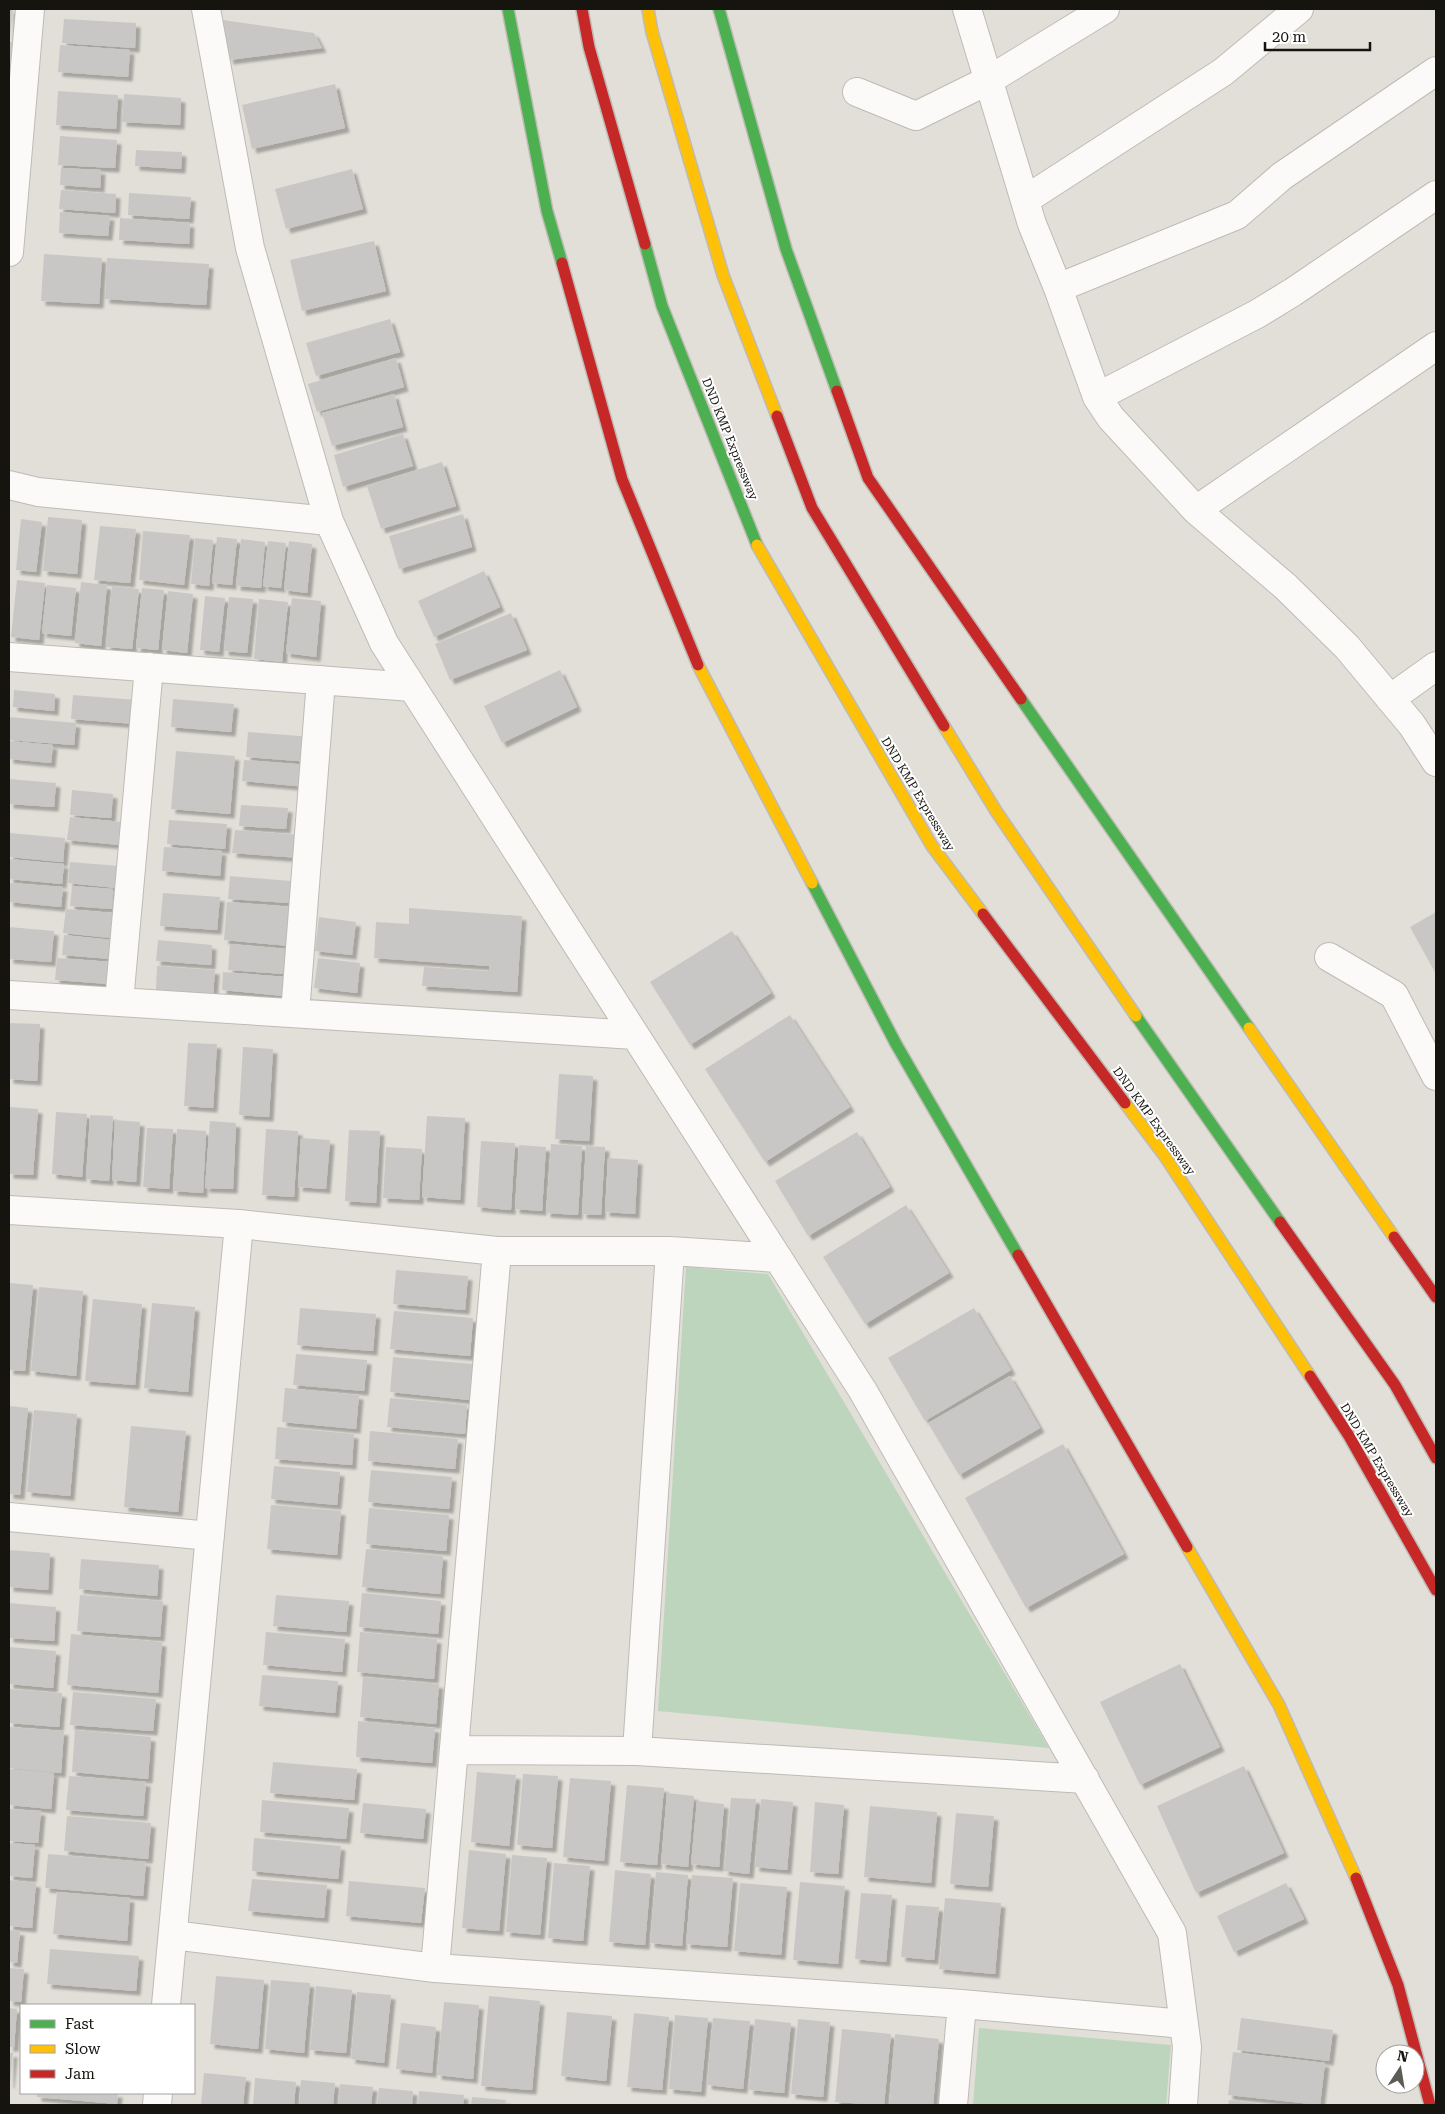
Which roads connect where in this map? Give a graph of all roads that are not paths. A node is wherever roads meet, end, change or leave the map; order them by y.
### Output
1 (30, 9) edge
2 (206, 9) edge
3 (508, 9) edge
4 (582, 9) edge
5 (648, 9) edge
6 (719, 9) edge
7 (967, 9) edge
8 (1105, 9) edge
9 (1299, 9) edge
10 (1436, 71) edge
11 (989, 80) junction
12 (857, 92) dead end
13 (1436, 194) edge
14 (1025, 200) junction
15 (9, 252) edge
16 (1058, 288) junction
17 (1436, 346) edge
18 (1097, 397) junction
19 (9, 485) edge
20 (1196, 510) junction
21 (329, 521) junction
22 (9, 657) edge
23 (1436, 666) edge
24 (148, 667) junction
25 (321, 680) junction
26 (412, 687) junction
27 (1390, 700) junction
28 (1436, 762) edge
29 (1329, 957) dead end
30 (9, 995) edge
31 (120, 1002) junction
32 (295, 1013) junction
33 (635, 1035) junction
34 (1436, 1076) edge
35 (9, 1210) edge
36 (240, 1224) junction
37 (497, 1250) junction
38 (670, 1251) junction
39 (778, 1258) junction
40 (1436, 1297) edge
41 (1436, 1458) edge
42 (9, 1517) edge
43 (210, 1536) junction
44 (1436, 1590) edge
45 (454, 1750) junction
46 (637, 1751) junction
47 (1084, 1779) junction
48 (173, 1935) junction
49 (435, 1968) junction
50 (166, 2004) edge
51 (962, 2004) junction
52 (1184, 2024) junction
53 (953, 2105) edge
54 (1183, 2105) edge
55 (1430, 2105) edge

1 - 15 street
2 - 21 street
3 - 55 main road
4 - 44 main road, DND KMP Expressway
5 - 41 main road
6 - 40 main road
7 - 11 street
8 - 11 street
9 - 14 street
10 - 16 street
11 - 12 street
11 - 14 street
13 - 18 street
14 - 16 street
16 - 18 street
17 - 20 street
18 - 20 street
19 - 21 street
20 - 27 street
21 - 26 street
22 - 24 street
23 - 27 street
24 - 25 street
24 - 31 street
25 - 26 street
25 - 32 street
26 - 33 street
27 - 28 street
29 - 34 street
30 - 31 street
31 - 32 street
32 - 33 street
33 - 39 street
35 - 36 street
36 - 37 street
36 - 43 street
37 - 38 street
37 - 45 street
38 - 39 street
38 - 46 street
39 - 47 street
42 - 43 street
43 - 48 street
45 - 46 street
45 - 49 street
46 - 47 street
47 - 52 street
48 - 49 street
48 - 50 street
49 - 51 street
51 - 52 street
51 - 53 street
52 - 54 street

